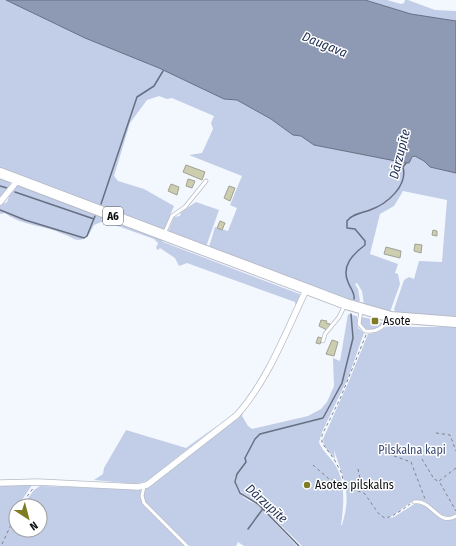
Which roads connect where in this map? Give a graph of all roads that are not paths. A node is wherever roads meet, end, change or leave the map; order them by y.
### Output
1 (0, 173) edge
2 (18, 180) junction
3 (206, 181) dead end
4 (0, 202) edge
5 (164, 236) junction
6 (306, 290) junction
7 (346, 304) junction
8 (362, 309) junction
9 (391, 317) junction
10 (456, 322) edge
11 (323, 341) dead end
12 (0, 483) edge
13 (144, 486) junction
14 (414, 502) road end
15 (456, 516) edge
16 (187, 546) edge

1 - 2 highway, A6
2 - 4 street
2 - 5 highway, A6
3 - 5 lane
5 - 6 highway, A6
6 - 7 highway, A6
6 - 13 street
7 - 8 highway, A6
7 - 11 lane
8 - 9 highway, A6
8 - 9 lane
9 - 10 highway, A6
12 - 13 street
13 - 16 lane
14 - 15 lane

